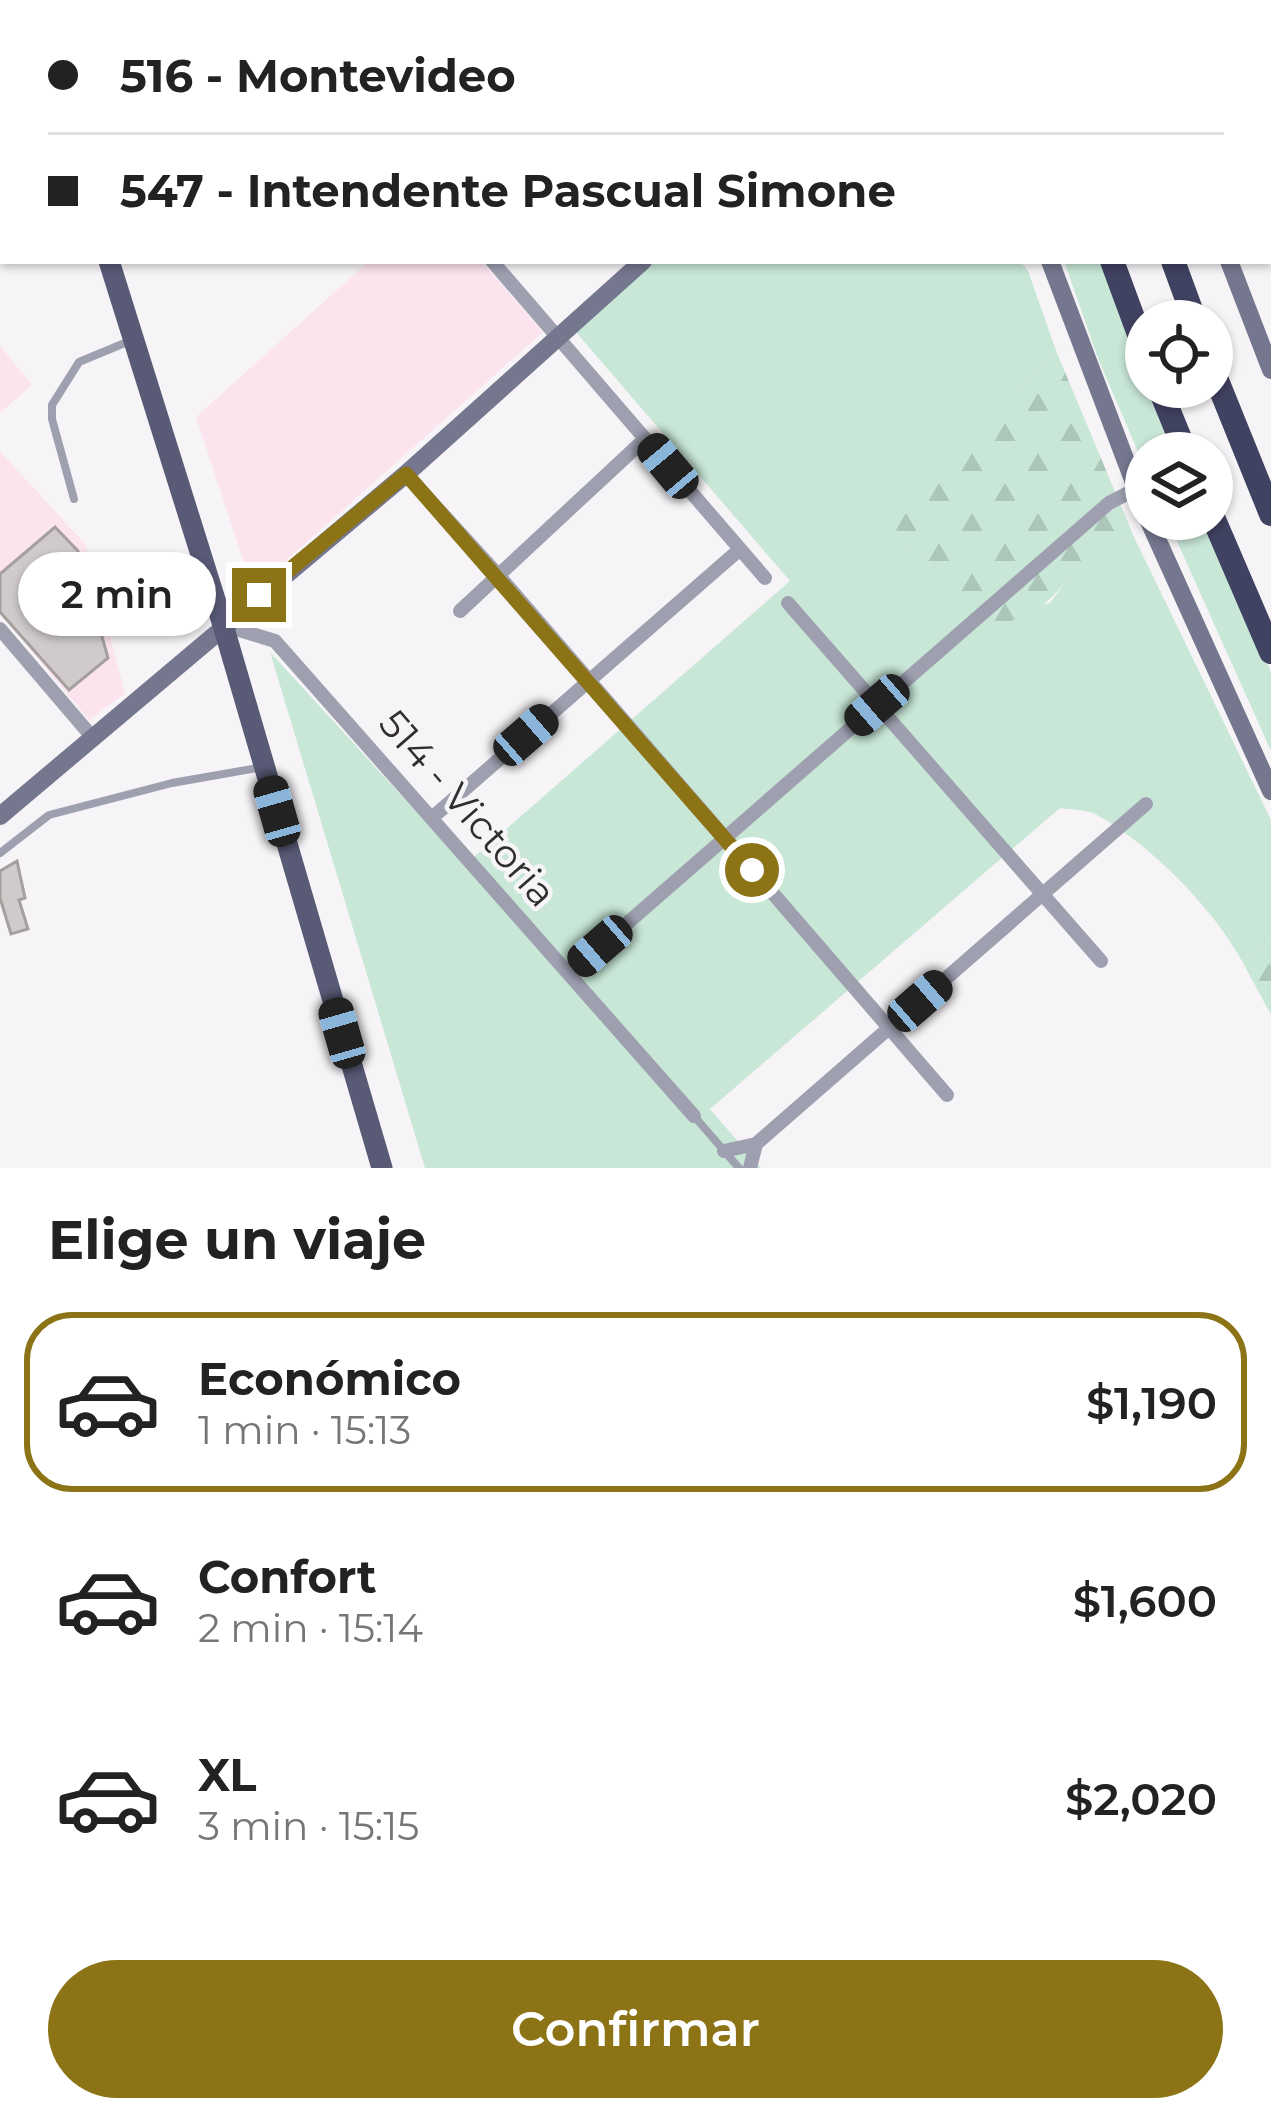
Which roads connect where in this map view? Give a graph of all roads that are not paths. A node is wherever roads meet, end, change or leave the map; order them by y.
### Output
1 (110, 264) edge
2 (494, 264) edge
3 (641, 264) edge
4 (1051, 264) edge
5 (1113, 264) edge
6 (1174, 264) edge
7 (1230, 264) edge
8 (1126, 300) edge
9 (1187, 300) edge
10 (556, 339) junction
11 (134, 340) junction
12 (1271, 370) edge
13 (1228, 408) edge
14 (645, 439) junction
15 (1125, 460) edge
16 (406, 474) junction
17 (1125, 494) edge
18 (74, 499) dead end
19 (1271, 514) edge
20 (1158, 540) edge
21 (1223, 540) edge
22 (739, 550) junction
23 (499, 576) junction
24 (765, 578) dead end
25 (788, 603) dead end
26 (460, 611) dead end
27 (223, 625) junction
28 (0, 629) edge
29 (1271, 652) edge
30 (588, 680) junction
31 (877, 705) junction
32 (93, 738) junction
33 (264, 766) junction
34 (1271, 791) edge
35 (1146, 804) dead end
36 (0, 816) edge
37 (433, 817) junction
38 (724, 838) junction
39 (0, 853) edge
40 (1042, 894) junction
41 (1101, 961) dead end
42 (569, 974) junction
43 (889, 1028) junction
44 (946, 1095) dead end
45 (694, 1116) joint
46 (756, 1144) junction
47 (724, 1150) junction
48 (382, 1168) edge
49 (739, 1168) edge
50 (750, 1168) edge

1 - 11 main road
2 - 10 street
3 - 10 street
4 - 15 street
5 - 8 highway
6 - 9 highway
7 - 12 street
10 - 14 street
10 - 16 street
11 - 18 lane
11 - 27 main road
13 - 19 highway
14 - 22 street
14 - 23 street
16 - 23 street
16 - 27 street
17 - 31 street
20 - 34 street
21 - 29 highway
22 - 24 street
22 - 30 street
23 - 26 street
23 - 30 street
25 - 31 street
27 - 32 street
27 - 33 main road
27 - 37 street, 514 - Victoria
28 - 32 street
30 - 37 street
30 - 38 street
31 - 38 street
31 - 40 street
32 - 36 street
33 - 39 lane
33 - 48 main road
35 - 40 street
37 - 42 street, 514 - Victoria
38 - 42 street
38 - 43 street
40 - 41 street
40 - 43 street
42 - 45 street, 514 - Victoria
43 - 44 street
43 - 46 street
45 - 47 lane
46 - 47 street
46 - 50 street
47 - 49 lane

